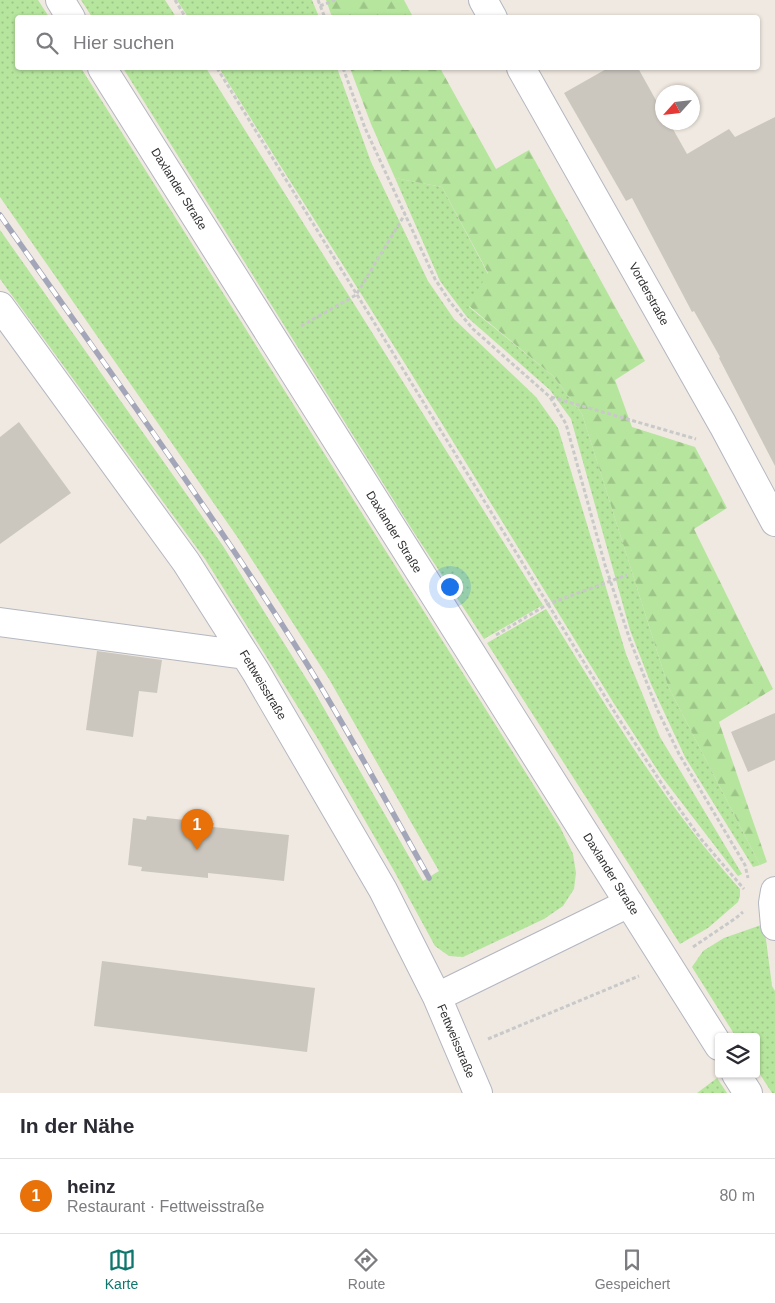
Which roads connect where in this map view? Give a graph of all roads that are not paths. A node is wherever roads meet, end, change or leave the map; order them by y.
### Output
1 (60, 0) edge
2 (483, 0) edge
3 (69, 15) edge
4 (491, 15) edge
5 (103, 70) edge
6 (522, 70) edge
7 (0, 306) edge
8 (775, 522) edge
9 (0, 622) edge
10 (245, 655) junction
11 (775, 891) edge
12 (629, 903) junction
13 (775, 926) edge
14 (437, 997) junction
15 (715, 1040) edge
16 (739, 1078) edge
17 (478, 1093) edge
18 (748, 1093) edge

1 - 3 street
2 - 4 street
5 - 12 street, Daxlander Straße
6 - 8 street, Vorderstraße
7 - 10 street, Fettweisstraße
9 - 10 street
10 - 14 street, Fettweisstraße
11 - 13 street
12 - 14 street
12 - 15 street, Daxlander Straße
14 - 17 street, Fettweisstraße
16 - 18 street

